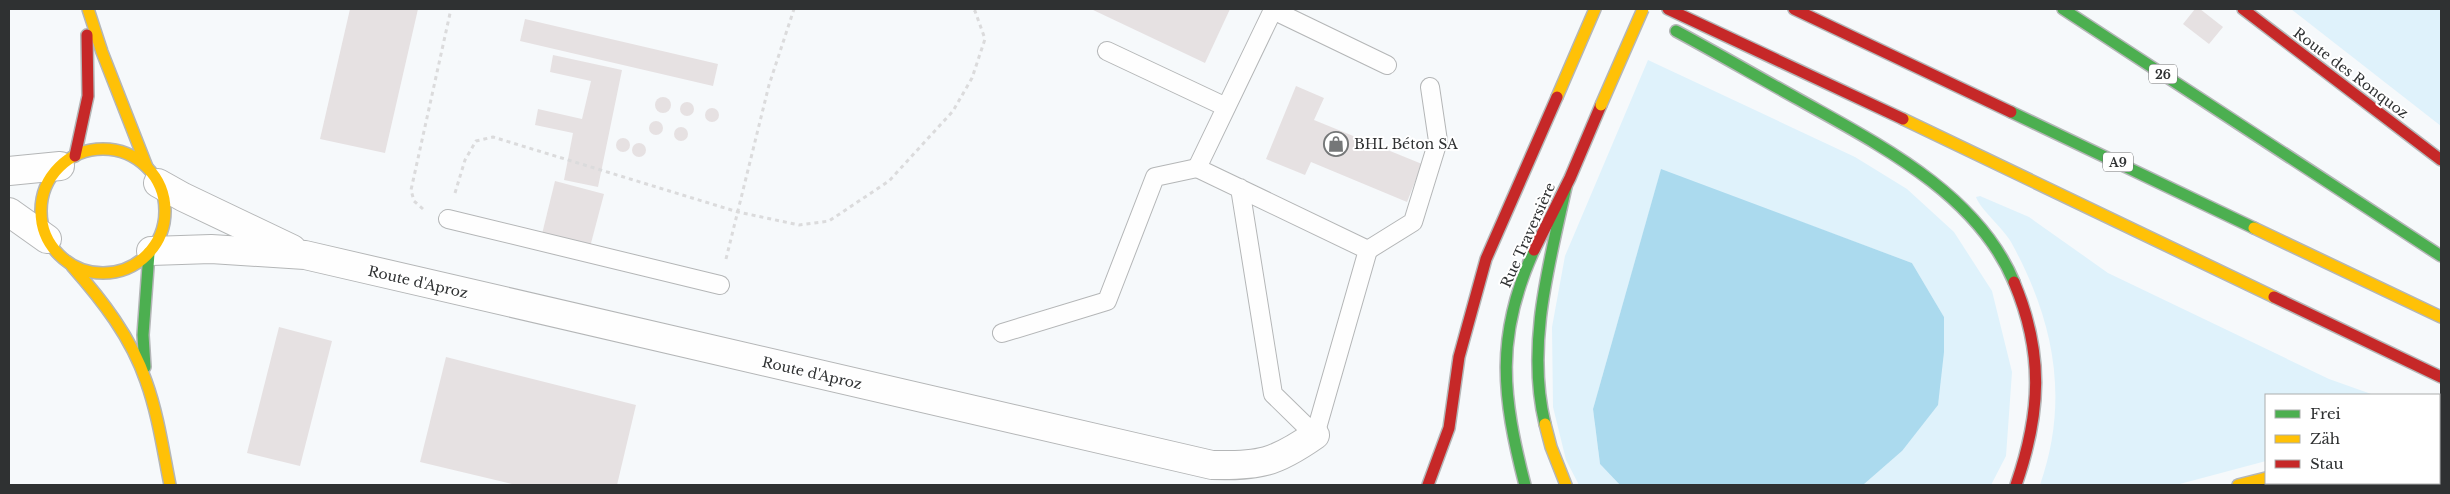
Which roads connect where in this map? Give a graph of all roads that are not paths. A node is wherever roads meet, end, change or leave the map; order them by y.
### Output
1 (86, 9) edge
2 (1595, 9) edge
3 (1636, 9) edge
4 (1643, 9) edge
5 (1668, 9) edge
6 (1794, 9) edge
7 (2063, 9) edge
8 (2243, 9) edge
9 (1652, 18) dead end
10 (1668, 27) dead end
11 (1107, 51) dead end
12 (1387, 65) dead end
13 (1430, 87) dead end
14 (1226, 107) junction
15 (2441, 160) edge
16 (67, 161) junction
17 (1197, 168) junction
18 (9, 170) edge
19 (153, 175) junction
20 (1566, 187) junction
21 (1240, 188) junction
22 (9, 212) edge
23 (448, 219) road end
24 (47, 239) junction
25 (1368, 250) junction
26 (150, 252) junction
27 (305, 255) junction
28 (2441, 256) edge
29 (72, 266) junction
30 (720, 285) dead end
31 (2441, 317) edge
32 (1002, 334) dead end
33 (2441, 377) edge
34 (146, 381) junction
35 (1315, 436) junction
36 (2265, 478) edge
37 (170, 485) edge
38 (1428, 485) edge
39 (1525, 485) edge
40 (1566, 485) edge
41 (2016, 485) edge
42 (2238, 485) edge

1 - 16 main road
1 - 19 main road
2 - 38 main road
3 - 9 main road
4 - 20 main road, Rue Traversière, bridge
5 - 33 main road
6 - 31 main road, A9
7 - 28 main road, 26
8 - 15 main road, Route des Ronquoz
10 - 41 main road
11 - 14 lane
12 - 14 lane
13 - 25 lane
14 - 17 lane
16 - 18 street
16 - 19 main road
16 - 24 main road
17 - 21 lane
17 - 32 lane
19 - 26 main road
19 - 27 street, Route d'Aproz
20 - 39 main road, Rue Traversière
20 - 40 main road
21 - 25 lane
21 - 35 lane
22 - 24 street
23 - 30 lane
24 - 29 main road
25 - 35 lane
26 - 27 street, Route d'Aproz
26 - 29 main road
26 - 34 main road
27 - 35 street, Route d'Aproz
29 - 34 main road
34 - 37 main road
36 - 42 main road

